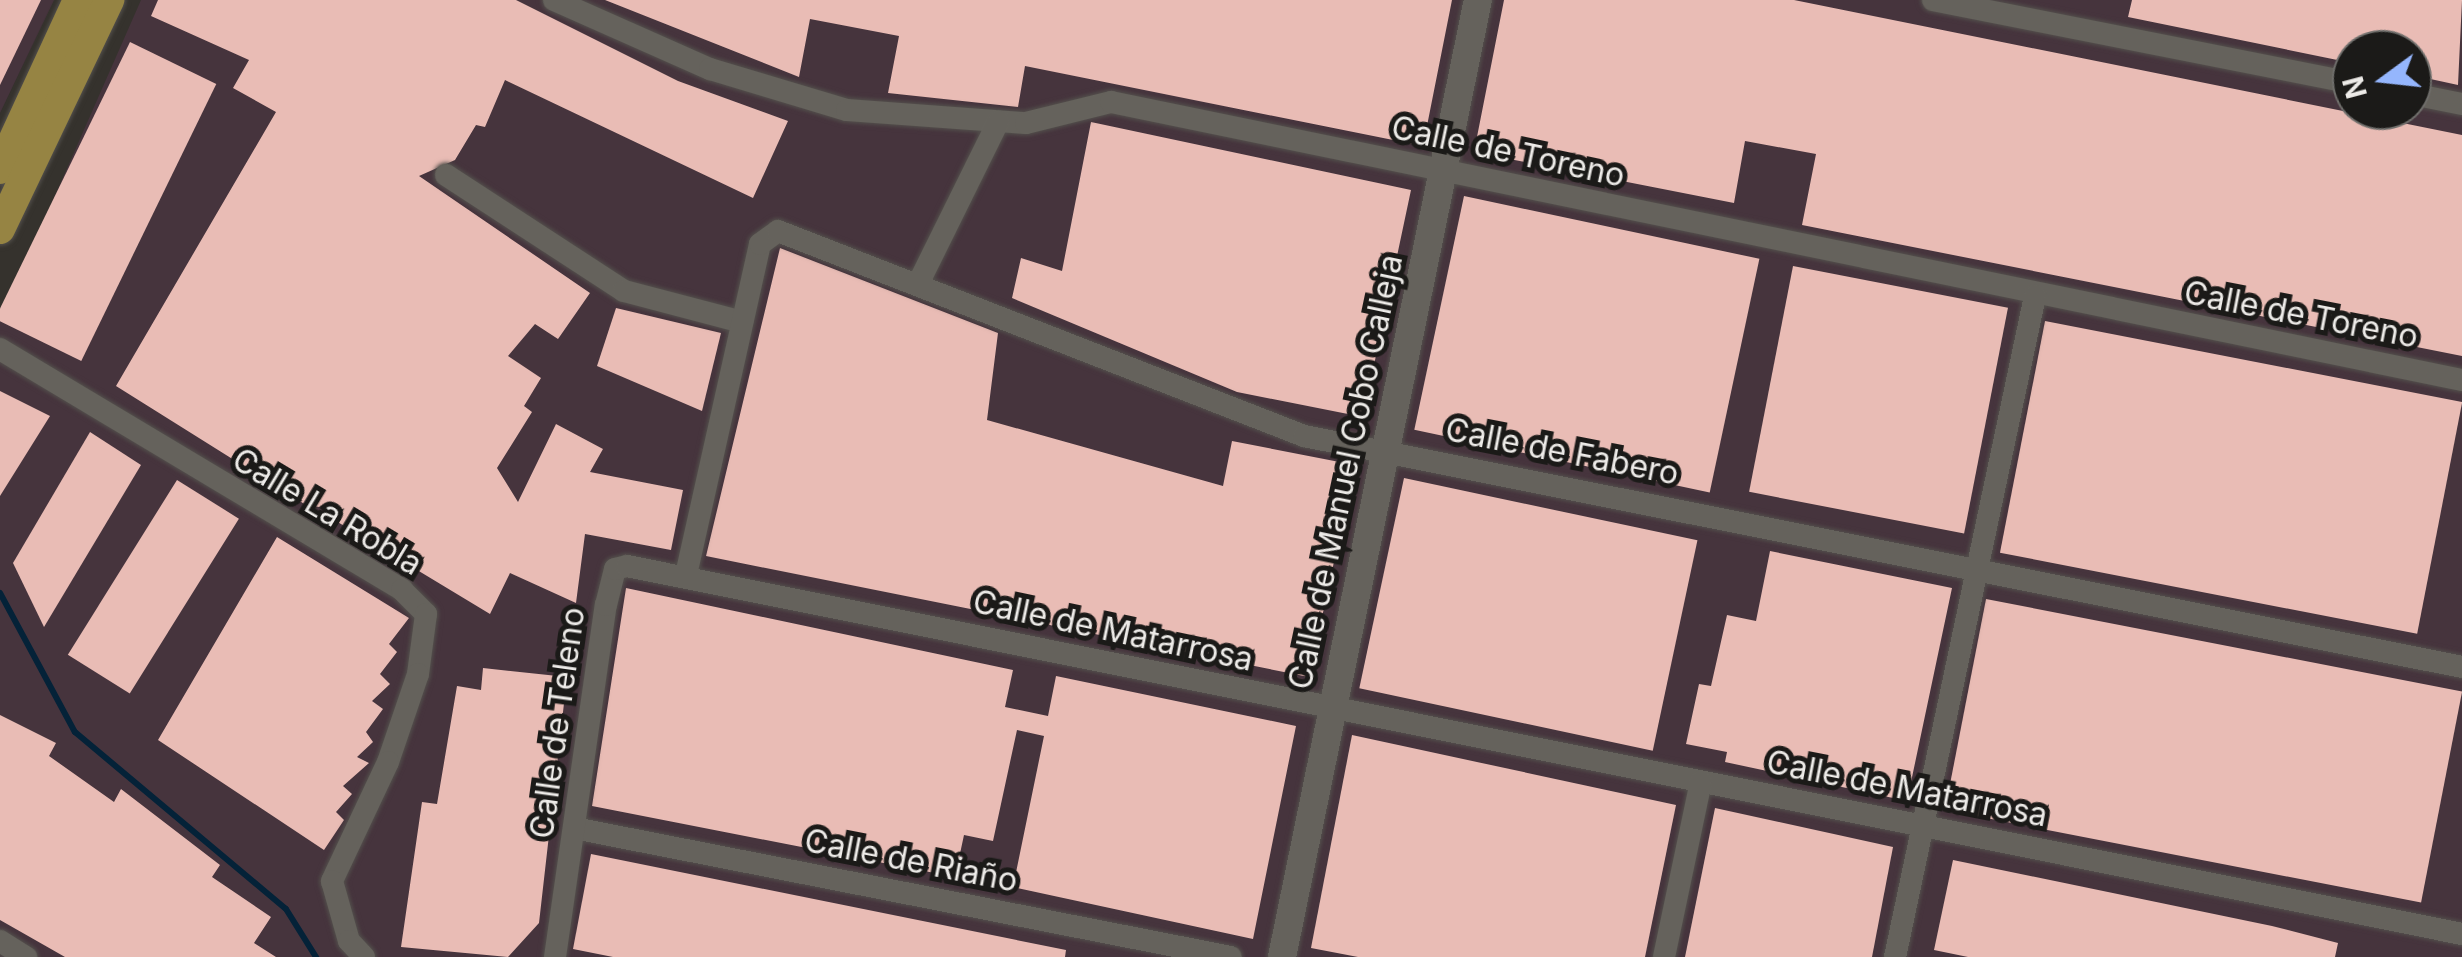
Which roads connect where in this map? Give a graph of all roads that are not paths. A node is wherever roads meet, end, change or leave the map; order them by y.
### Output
1 (78, 0) edge
2 (109, 0) edge
3 (554, 0) edge
4 (1478, 0) edge
5 (1933, 0) edge
6 (2332, 78) edge
7 (2432, 98) edge
8 (2462, 104) edge
9 (998, 122) junction
10 (0, 169) edge
11 (1444, 170) junction
12 (446, 175) dead end
13 (0, 229) edge
14 (918, 284) junction
15 (2035, 296) junction
16 (742, 322) junction
17 (0, 349) edge
18 (2462, 380) edge
19 (1384, 450) junction
20 (1980, 568) junction
21 (686, 574) junction
22 (2462, 668) edge
23 (1333, 710) junction
24 (1701, 782) junction
25 (1922, 825) junction
26 (579, 830) junction
27 (2462, 934) edge
28 (0, 941) edge
29 (26, 957) edge
30 (364, 957) edge
31 (555, 957) edge
32 (1231, 957) edge
33 (1282, 957) edge
34 (1664, 957) edge
35 (1895, 957) edge

1 - 10 main road
2 - 13 main road
3 - 9 street, Calle de Toreno
4 - 11 street, Calle de Manuel Cobo Calleja
5 - 6 street
7 - 8 street
9 - 11 street, Calle de Toreno
9 - 14 street
11 - 15 street, Calle de Toreno
11 - 19 street, Calle de Manuel Cobo Calleja
12 - 16 street
14 - 16 street, Calle de Fabero
14 - 19 street, Calle de Fabero
15 - 18 street, Calle de Toreno
15 - 20 street
16 - 21 street
17 - 30 street, Calle La Robla
19 - 20 street, Calle de Fabero
19 - 23 street, Calle de Manuel Cobo Calleja
20 - 22 street, Calle de Fabero
20 - 25 street
21 - 23 street, Calle de Matarrosa
21 - 26 street, Calle de Teleno
23 - 24 street, Calle de Matarrosa
23 - 33 street, Calle de Manuel Cobo Calleja
24 - 25 street, Calle de Matarrosa
24 - 34 street
25 - 27 street, Calle de Matarrosa
25 - 35 street
26 - 31 street, Calle de Teleno
26 - 32 street, Calle de Riaño
28 - 29 street

